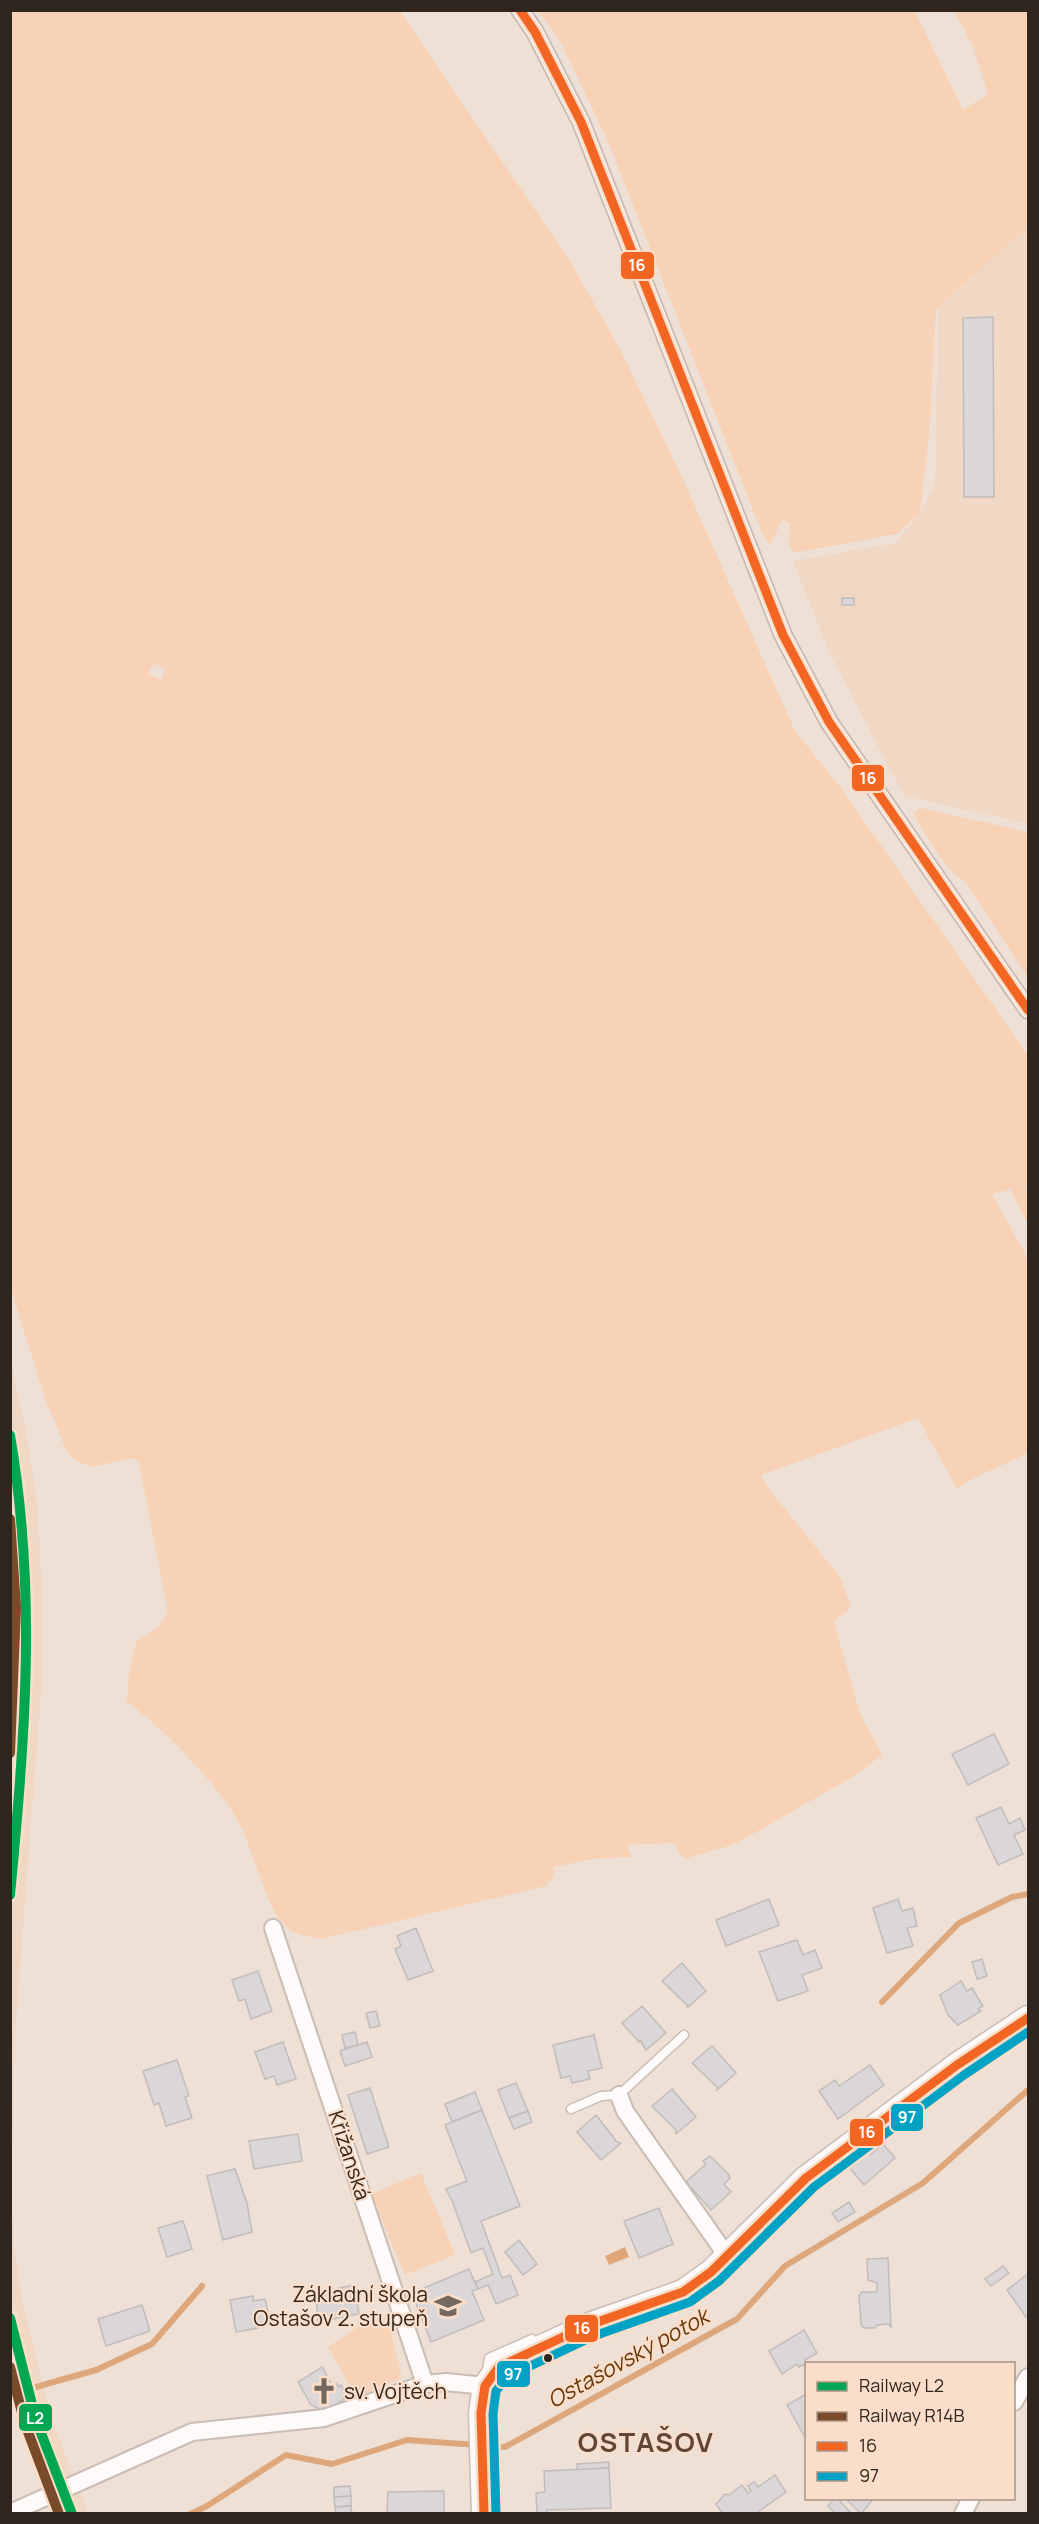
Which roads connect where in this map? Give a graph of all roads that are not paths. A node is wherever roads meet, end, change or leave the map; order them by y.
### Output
1 (520, 10) edge
2 (1029, 1011) edge
3 (273, 1928) dead end
4 (1029, 2018) edge
5 (684, 2035) dead end
6 (619, 2095) junction
7 (571, 2109) dead end
8 (727, 2256) junction
9 (589, 2325) junction
10 (563, 2326) dead end
11 (542, 2335) dead end
12 (1029, 2377) edge
13 (425, 2384) junction
14 (485, 2386) junction
15 (1015, 2400) edge
16 (970, 2500) edge
17 (10, 2513) edge
18 (484, 2514) edge
19 (963, 2514) edge

1 - 2 street
3 - 13 street, Křižanská
4 - 8 street
5 - 6 lane
6 - 7 lane
6 - 8 street
8 - 9 street
9 - 10 lane
9 - 14 street
11 - 14 lane
12 - 15 street
13 - 14 street
13 - 17 street
14 - 18 street
16 - 19 street

